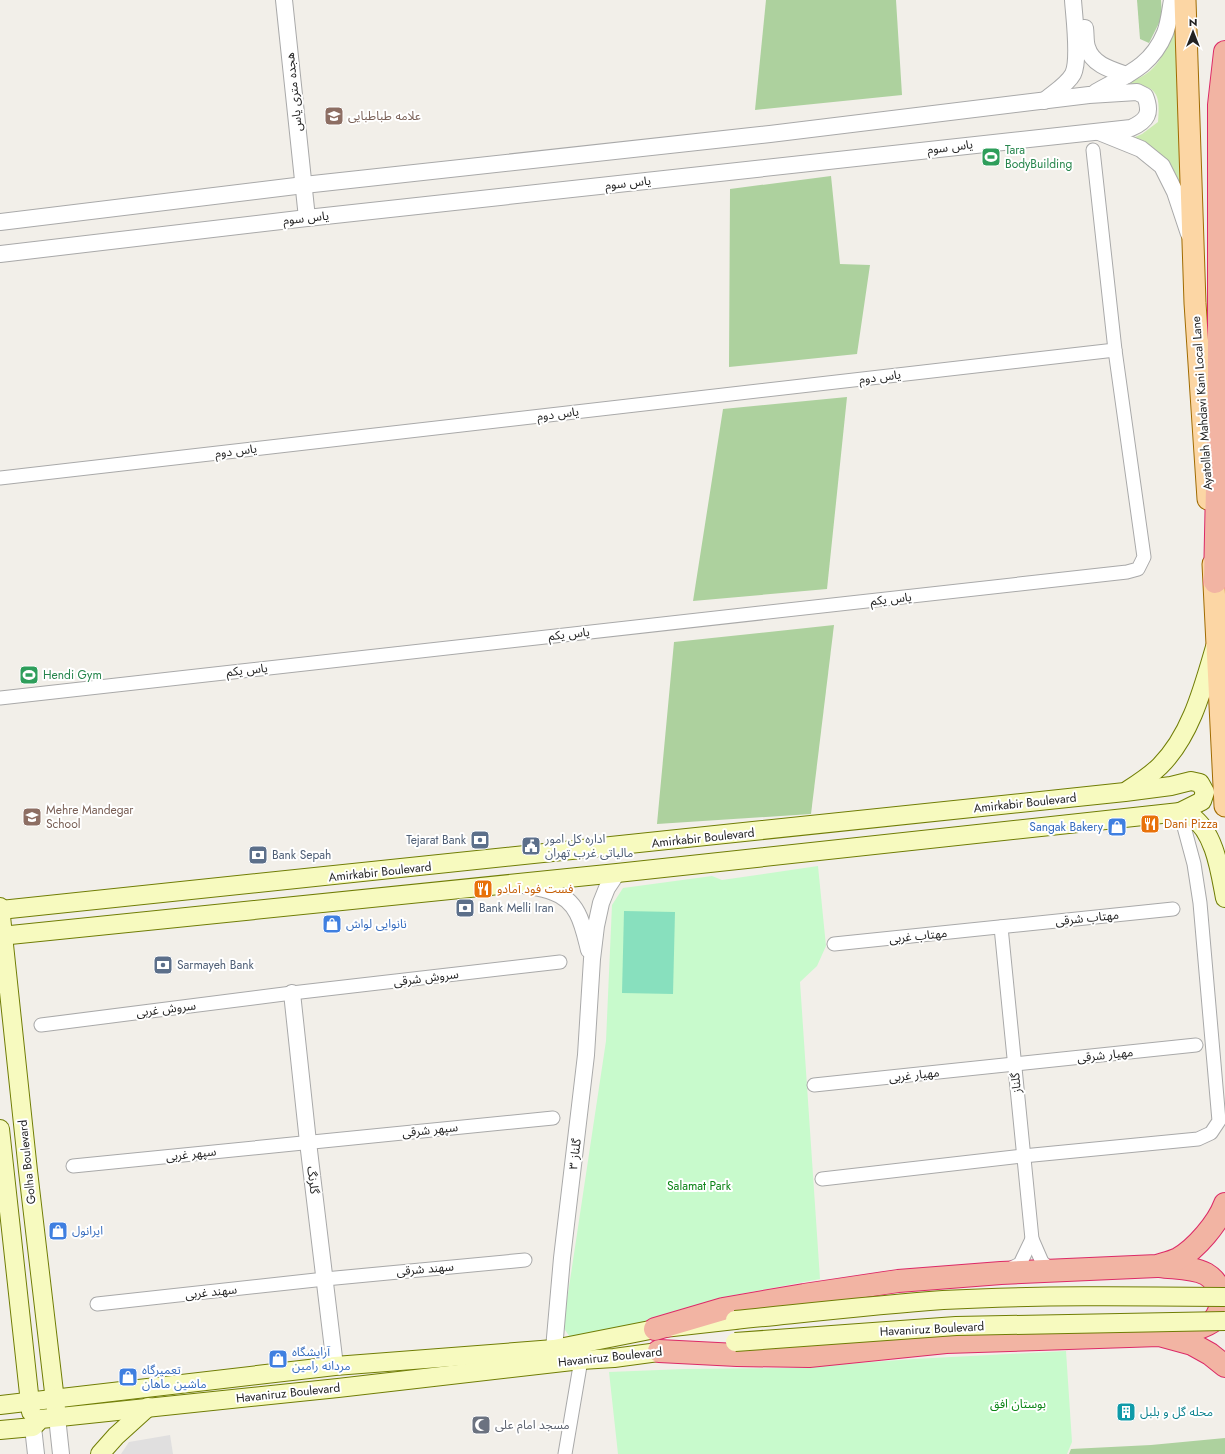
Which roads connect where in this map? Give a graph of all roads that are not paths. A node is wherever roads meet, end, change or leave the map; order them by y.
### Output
1 (284, 0) edge
2 (1073, 0) edge
3 (1082, 0) edge
4 (1172, 0) edge
5 (1185, 0) edge
6 (1225, 52) edge
7 (1127, 75) junction
8 (1089, 95) junction
9 (1044, 101) junction
10 (1096, 131) junction
11 (1093, 150) dead end
12 (304, 185) junction
13 (308, 218) junction
14 (0, 222) edge
15 (1193, 246) junction
16 (0, 254) edge
17 (1115, 350) junction
18 (0, 478) edge
19 (1215, 582) junction
20 (1217, 639) junction
21 (0, 698) edge
22 (1125, 792) junction
23 (1225, 806) edge
24 (1180, 812) junction
25 (617, 873) junction
26 (514, 883) junction
27 (1225, 898) edge
28 (0, 907) edge
29 (1173, 909) dead end
30 (0, 910) edge
31 (1001, 927) junction
32 (2, 936) edge
33 (834, 944) dead end
34 (592, 959) junction
35 (560, 962) dead end
36 (292, 993) junction
37 (41, 1024) dead end
38 (1196, 1045) dead end
39 (1015, 1064) junction
40 (814, 1085) dead end
41 (553, 1118) dead end
42 (0, 1129) edge
43 (308, 1142) junction
44 (1024, 1156) junction
45 (73, 1166) dead end
46 (822, 1179) dead end
47 (1225, 1204) edge
48 (1032, 1239) junction
49 (525, 1260) dead end
50 (1157, 1266) junction
51 (1052, 1270) junction
52 (1001, 1273) junction
53 (325, 1279) junction
54 (1225, 1297) edge
55 (97, 1304) dead end
56 (1225, 1321) edge
57 (656, 1329) junction
58 (1159, 1335) junction
59 (554, 1349) junction
60 (659, 1351) junction
61 (581, 1360) junction
62 (335, 1366) junction
63 (1225, 1366) edge
64 (55, 1398) junction
65 (30, 1402) junction
66 (0, 1405) edge
67 (148, 1407) junction
68 (56, 1417) junction
69 (33, 1427) junction
70 (0, 1430) edge
71 (36, 1454) edge
72 (61, 1454) edge
73 (100, 1454) edge
74 (565, 1454) edge

1 - 12 street, هجده متری یاس
2 - 9 street
3 - 7 street
4 - 7 street
5 - 15 main road, Ayatollah Mahdavi Kani Local Lane
6 - 19 highway
7 - 8 street
8 - 9 street
8 - 10 street
9 - 12 street
10 - 13 street, یاس سوم
10 - 15 street, یاس سوم
11 - 17 street
12 - 13 street, هجده متری یاس
12 - 14 street
13 - 16 street, یاس سوم
15 - 19 main road, Ayatollah Mahdavi Kani Local Lane
17 - 18 street, یاس دوم
17 - 21 street, یاس یکم
19 - 20 main road, Ayatollah Mahdavi Kani Local Lane
20 - 22 main road, Amirkabir Boulevard
20 - 23 main road, Ayatollah Mahdavi Kani Local Lane
22 - 24 main road
22 - 30 main road, Amirkabir Boulevard
24 - 25 main road, Amirkabir Boulevard
24 - 27 main road
24 - 44 street
25 - 26 main road, Amirkabir Boulevard
25 - 34 street
26 - 32 main road, Amirkabir Boulevard
26 - 34 street
28 - 30 main road, Golha Boulevard
29 - 31 street, مهتاب شرقی
30 - 32 main road, Golha Boulevard
31 - 33 street, مهتاب غربی
31 - 39 street, گلناز
32 - 64 main road, Golha Boulevard
34 - 59 street, گلناز ۳
35 - 36 street, سروش شرقی
36 - 37 street, سروش غربی
36 - 43 street, گلرنگ
38 - 39 street, مهیار شرقی
39 - 40 street, مهیار غربی
39 - 44 street, گلناز
41 - 43 street, سپهر شرقی
42 - 65 main road, Golha Boulevard
43 - 45 street, سپهر غربی
43 - 53 street, گلرنگ
44 - 46 street
44 - 48 street, گلناز
47 - 50 highway
48 - 51 street
48 - 52 street
49 - 53 street, سهند شرقی
50 - 51 highway
50 - 58 highway
51 - 52 highway
52 - 57 highway
53 - 55 street, سهند غربی
53 - 62 street, گلرنگ
54 - 57 main road, Havaniruz Boulevard, bridge
56 - 60 main road, Havaniruz Boulevard, bridge
57 - 59 main road, Havaniruz Boulevard
58 - 60 highway
58 - 63 highway
59 - 62 main road, Havaniruz Boulevard
60 - 61 main road, Havaniruz Boulevard
61 - 67 main road, Havaniruz Boulevard
61 - 74 street
62 - 64 main road, Havaniruz Boulevard
64 - 65 main road, Havaniruz Boulevard
64 - 68 main road, Golha Boulevard
65 - 66 main road, Havaniruz Boulevard
65 - 69 main road, Golha Boulevard
67 - 68 main road, Havaniruz Boulevard
67 - 73 main road
68 - 69 main road, Havaniruz Boulevard
68 - 72 street
69 - 70 main road, Havaniruz Boulevard
69 - 71 street

